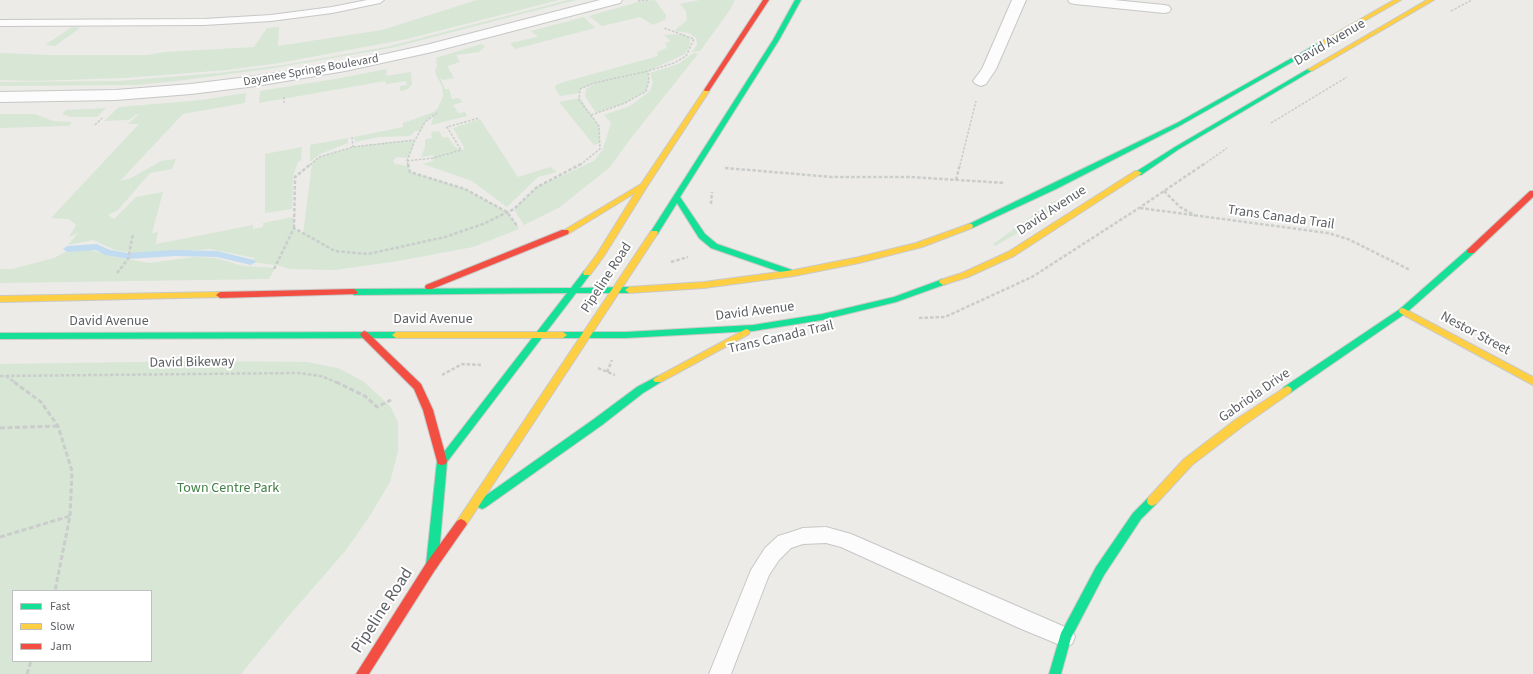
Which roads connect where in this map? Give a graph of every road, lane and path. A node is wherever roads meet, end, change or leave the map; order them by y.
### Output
1 (380, 0) edge
2 (616, 0) edge
3 (766, 0) edge
4 (798, 0) edge
5 (1019, 0) edge
6 (1075, 0) edge
7 (1398, 0) edge
8 (1431, 0) edge
9 (1472, 0) edge
10 (1164, 9) dead end
11 (1449, 12) dead end
12 (0, 22) edge
13 (664, 28) dead end
14 (648, 72) junction
15 (1350, 75) dead end
16 (981, 80) joint
17 (0, 97) edge
18 (437, 113) dead end
19 (591, 115) junction
20 (479, 118) dead end
21 (1270, 123) dead end
22 (352, 137) dead end
23 (415, 140) junction
24 (353, 147) junction
25 (1229, 147) dead end
26 (407, 161) junction
27 (722, 172) dead end
28 (956, 180) junction
29 (644, 185) junction
30 (998, 186) dead end
31 (714, 188) dead end
32 (1164, 191) junction
33 (1533, 193) edge
34 (677, 198) junction
35 (711, 205) dead end
36 (507, 212) junction
37 (1198, 217) junction
38 (294, 228) junction
39 (519, 228) dead end
40 (133, 234) dead end
41 (690, 256) dead end
42 (664, 262) dead end
43 (272, 273) dead end
44 (794, 273) junction
45 (115, 275) dead end
46 (1434, 283) junction
47 (417, 291) junction
48 (573, 291) junction
49 (615, 291) junction
50 (0, 299) edge
51 (1403, 311) junction
52 (753, 328) junction
53 (364, 334) junction
54 (540, 334) junction
55 (588, 335) junction
56 (0, 336) edge
57 (615, 354) dead end
58 (475, 365) dead end
59 (594, 366) dead end
60 (607, 372) junction
61 (0, 376) edge
62 (6, 376) junction
63 (439, 376) dead end
64 (619, 376) dead end
65 (1533, 381) edge
66 (395, 398) dead end
67 (58, 426) junction
68 (0, 428) edge
69 (442, 461) junction
70 (471, 511) junction
71 (70, 516) junction
72 (0, 537) edge
73 (431, 566) junction
74 (55, 590) edge
75 (1065, 637) junction
76 (31, 662) edge
77 (27, 674) edge
78 (362, 674) edge
79 (720, 674) edge
80 (1055, 674) edge

1 - 12 lane
2 - 17 street, Dayanee Springs Boulevard
3 - 29 main road, Pipeline Road
4 - 34 main road, Pipeline Road
5 - 16 street
6 - 10 street
7 - 44 main road, David Avenue
8 - 52 main road, David Avenue
9 - 11 path
13 - 14 path
14 - 19 path
14 - 19 path
15 - 21 path
16 - 28 path
18 - 23 path
19 - 36 path
20 - 26 path
22 - 24 path
23 - 24 path
23 - 26 path
24 - 38 path
25 - 32 path
26 - 36 path
27 - 28 path
28 - 30 path
29 - 47 main road
29 - 48 main road, Pipeline Road
31 - 35 path
32 - 37 path
32 - 37 path, Trans Canada Trail
33 - 46 main road, Gabriola Drive
34 - 44 main road
34 - 49 main road, Pipeline Road
36 - 38 path
36 - 39 path
37 - 46 path, Trans Canada Trail
38 - 43 path
40 - 45 path
41 - 42 path
44 - 49 main road, David Avenue
46 - 51 main road, Gabriola Drive
47 - 48 main road, David Avenue
47 - 50 main road, David Avenue
48 - 49 main road, David Avenue
48 - 54 main road, Pipeline Road
49 - 55 main road, Pipeline Road
51 - 65 main road, Nestor Street
51 - 75 main road, Gabriola Drive
52 - 55 main road, David Avenue
52 - 70 main road
53 - 54 main road, David Avenue
53 - 56 main road, David Avenue
53 - 69 main road
54 - 55 main road, David Avenue
54 - 69 main road, Pipeline Road
55 - 70 main road, Pipeline Road
57 - 60 path
58 - 63 path
59 - 60 path
60 - 64 path
61 - 62 path, David Bikeway
62 - 66 path, David Bikeway
62 - 67 path
67 - 68 path
67 - 71 path
69 - 73 main road, Pipeline Road
70 - 73 main road, Pipeline Road
71 - 72 path
71 - 74 path
73 - 78 main road, Pipeline Road
75 - 79 lane
75 - 80 main road, Gabriola Drive
76 - 77 path

